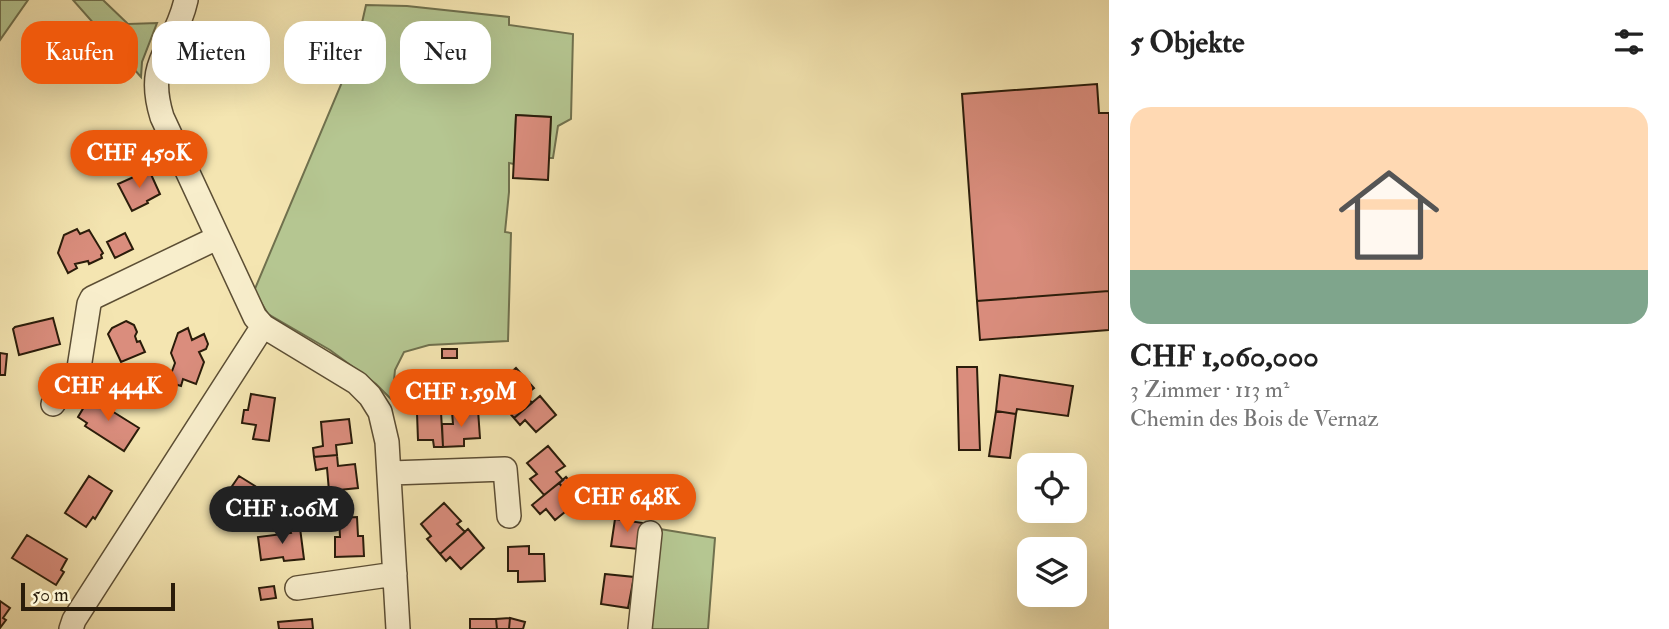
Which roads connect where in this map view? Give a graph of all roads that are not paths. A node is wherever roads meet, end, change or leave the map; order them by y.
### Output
1 (186, 0) edge
2 (217, 238) junction
3 (263, 326) junction
4 (53, 404) dead end
5 (391, 473) junction
6 (509, 516) dead end
7 (650, 533) dead end
8 (395, 574) junction
9 (297, 588) dead end
10 (71, 629) edge
11 (398, 629) edge
12 (640, 629) edge

1 - 2 street
2 - 3 street
2 - 4 street
3 - 5 street
3 - 10 street
5 - 6 street
5 - 8 street
7 - 12 street
8 - 9 street
8 - 11 street

